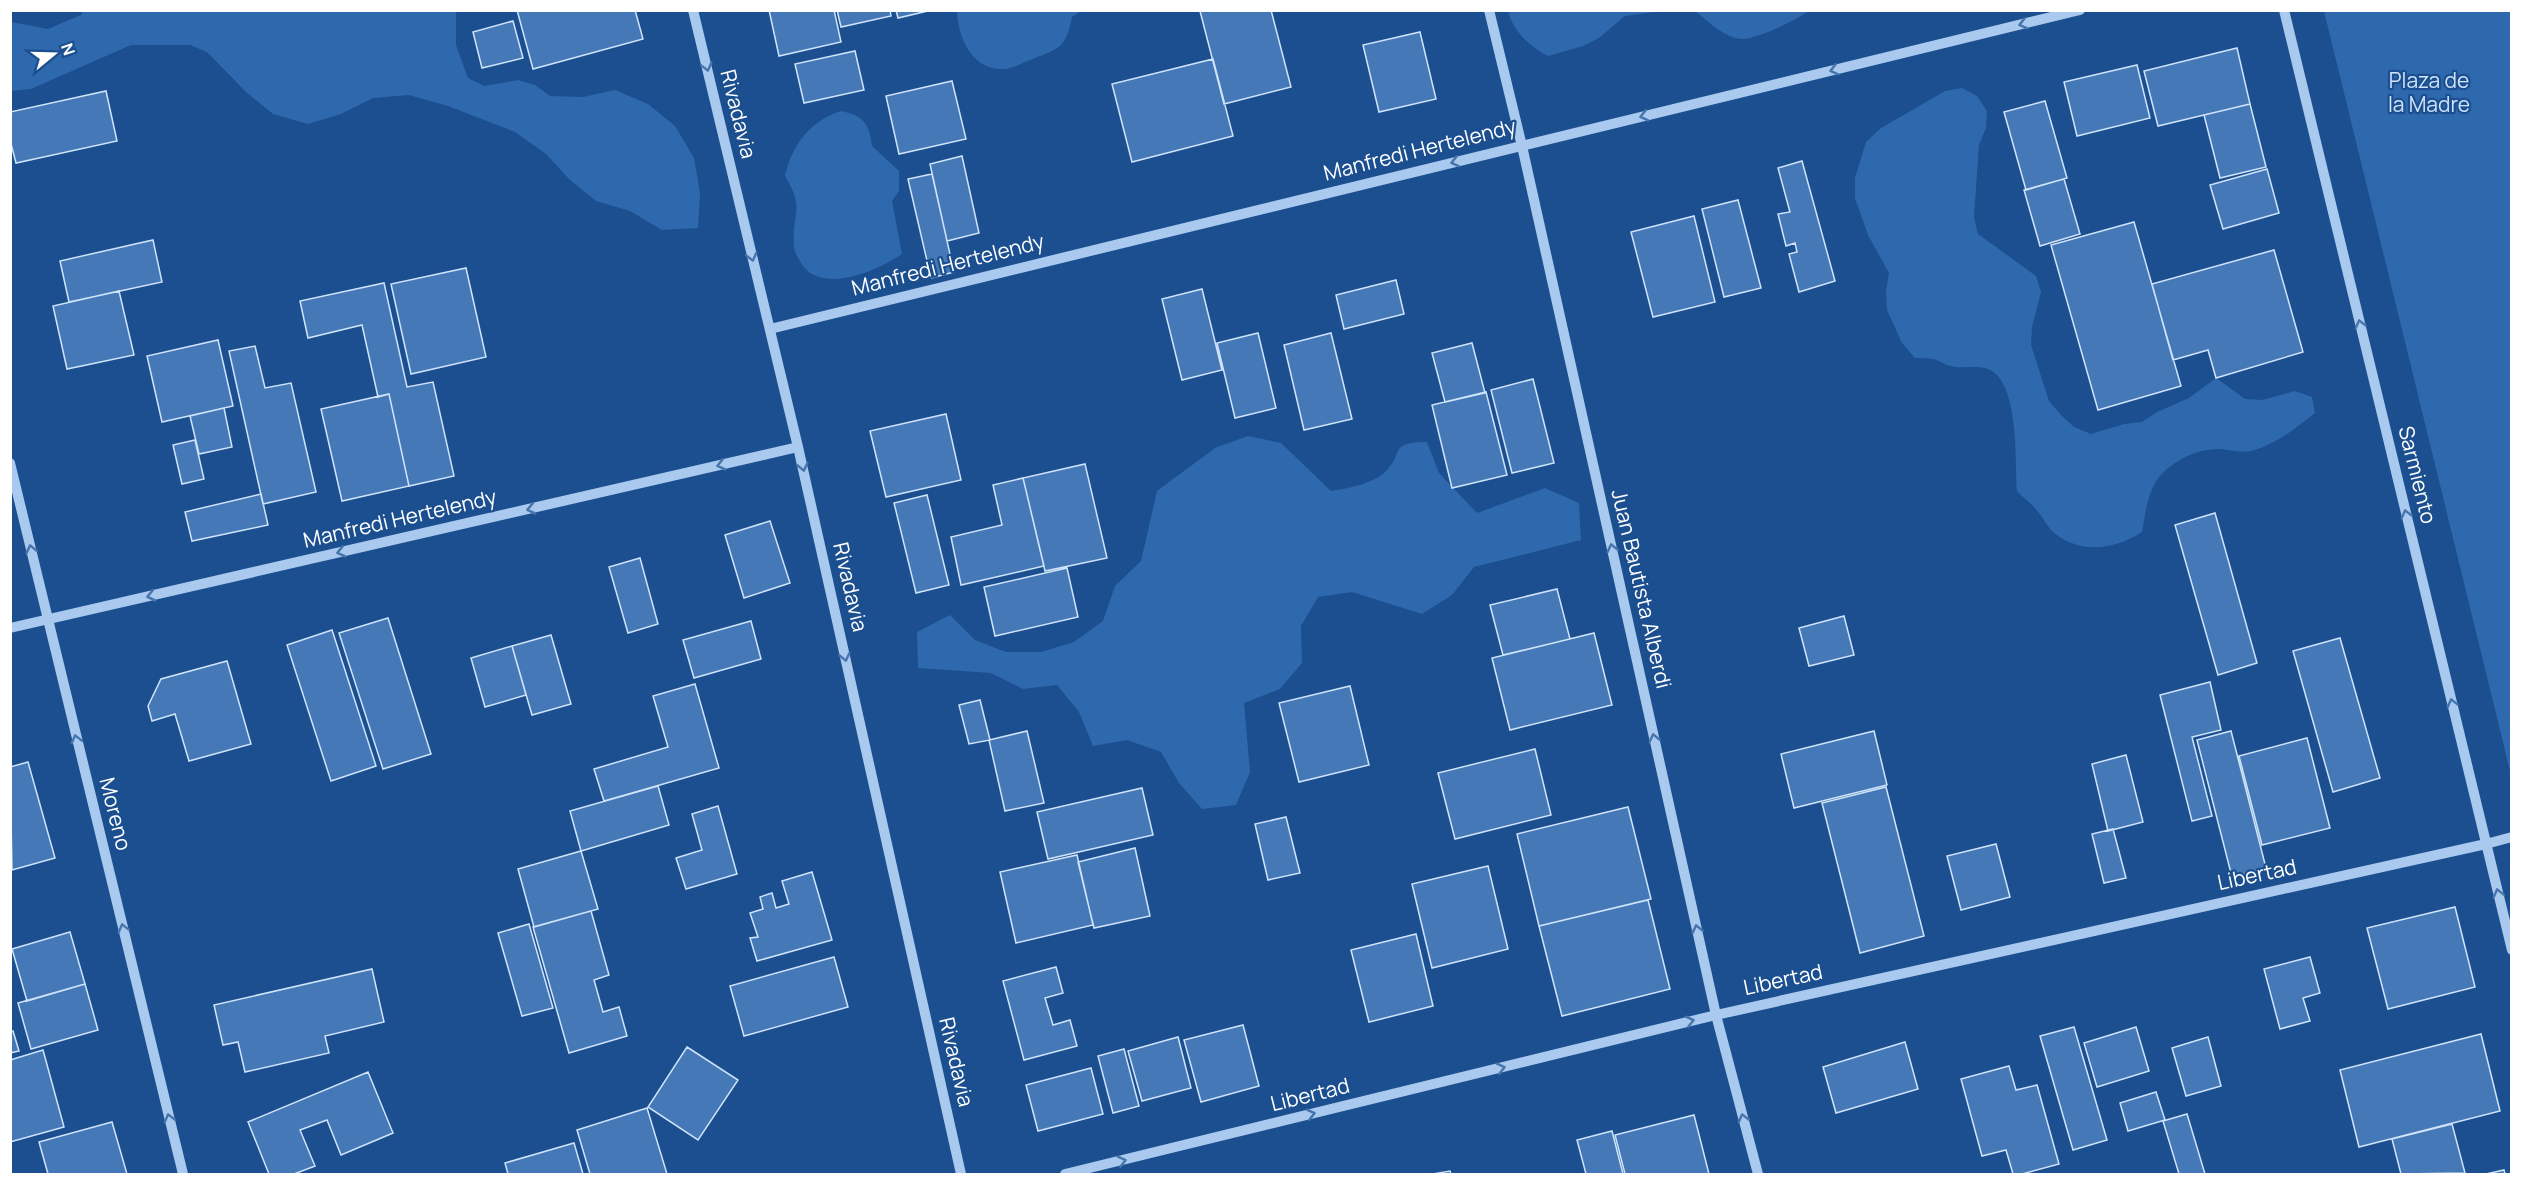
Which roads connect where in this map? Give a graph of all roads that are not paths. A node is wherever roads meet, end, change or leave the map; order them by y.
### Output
1 (693, 10) edge
2 (1489, 10) edge
3 (2080, 10) edge
4 (2284, 10) edge
5 (1522, 146) junction
6 (770, 329) junction
7 (798, 447) junction
8 (10, 463) edge
9 (47, 620) junction
10 (10, 628) edge
11 (2511, 837) edge
12 (2486, 844) junction
13 (2511, 950) edge
14 (1716, 1015) junction
15 (183, 1174) edge
16 (961, 1174) edge
17 (1065, 1174) edge
18 (1758, 1174) edge

1 -> 6 street, Rivadavia
2 - 5 street, Juan Bautista Alberdi
3 -> 5 street, Manfredi Hertelendy
12 -> 4 street, Sarmiento
5 -> 6 street, Manfredi Hertelendy
14 -> 5 street, Juan Bautista Alberdi
6 - 7 street, Rivadavia
7 -> 9 street, Manfredi Hertelendy
7 -> 16 street, Rivadavia
9 -> 8 street, Moreno
9 - 10 street, Manfredi Hertelendy
15 -> 9 street, Moreno
11 - 12 street, Libertad
13 -> 12 street, Sarmiento
12 - 14 street, Libertad
17 -> 14 street, Libertad
18 -> 14 street, Juan Bautista Alberdi

